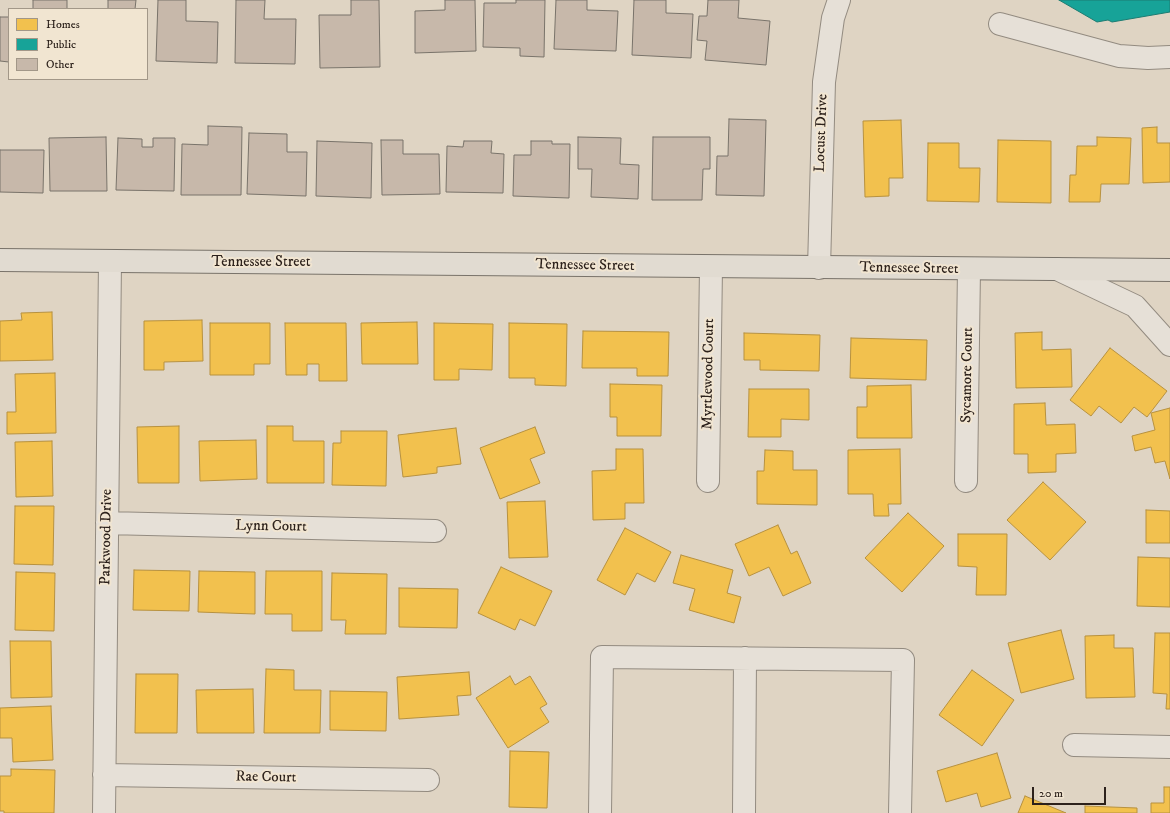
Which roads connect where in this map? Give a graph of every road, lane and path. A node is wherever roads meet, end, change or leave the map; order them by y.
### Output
1 (838, 0) edge
2 (1000, 24) dead end
3 (1170, 57) edge
4 (0, 260) edge
5 (110, 261) junction
6 (710, 267) junction
7 (819, 268) junction
8 (969, 270) junction
9 (1057, 270) junction
10 (1170, 270) edge
11 (1170, 345) edge
12 (708, 481) dead end
13 (966, 481) dead end
14 (107, 523) junction
15 (435, 530) dead end
16 (745, 658) junction
17 (1074, 745) dead end
18 (1170, 747) edge
19 (104, 775) junction
20 (428, 780) dead end
21 (104, 813) edge
22 (600, 813) edge
23 (744, 813) edge
24 (900, 813) edge

1 - 7 street, Locust Drive
2 - 3 street
4 - 5 main road, Tennessee Street
5 - 6 main road, Tennessee Street
5 - 14 street, Parkwood Drive
6 - 7 main road, Tennessee Street
6 - 12 street, Myrtlewood Court
7 - 8 main road, Tennessee Street
8 - 9 main road, Tennessee Street
8 - 13 street, Sycamore Court
9 - 10 main road, Tennessee Street
9 - 11 street
14 - 15 street, Lynn Court
14 - 19 street, Parkwood Drive
16 - 22 street
16 - 23 street
16 - 24 street
17 - 18 street
19 - 20 street, Rae Court
19 - 21 street, Parkwood Drive

